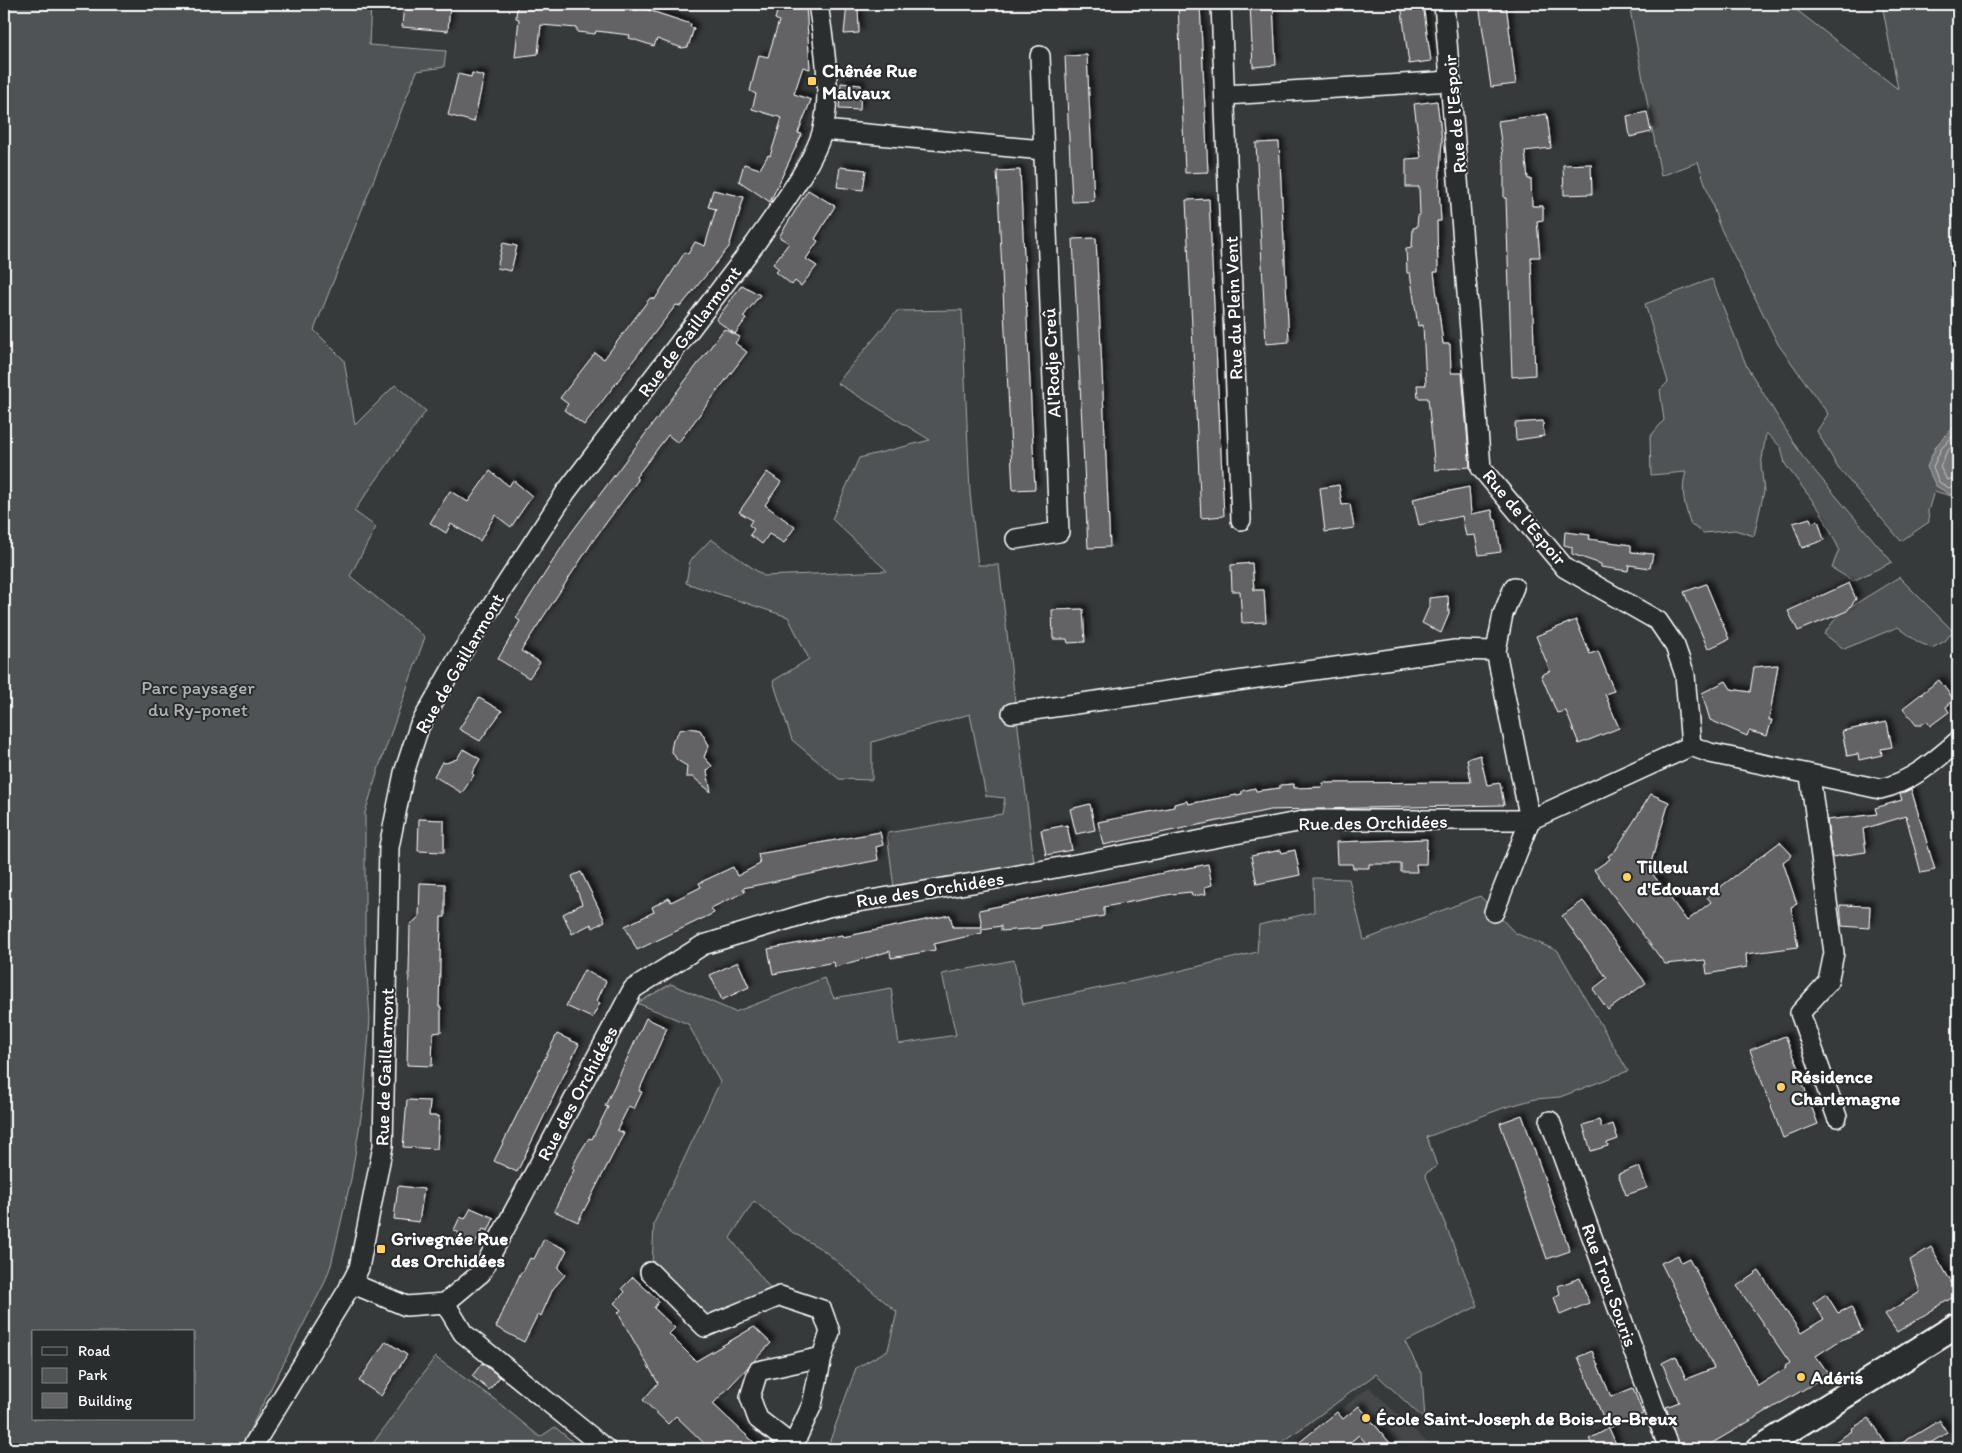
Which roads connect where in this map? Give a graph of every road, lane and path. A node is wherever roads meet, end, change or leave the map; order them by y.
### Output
1 (818, 4) edge
2 (1221, 4) edge
3 (1444, 4) edge
4 (1040, 56) dead end
5 (1451, 81) junction
6 (1225, 95) junction
7 (823, 130) junction
8 (1043, 150) junction
9 (1241, 520) dead end
10 (1016, 539) dead end
11 (1514, 587) dead end
12 (1496, 650) junction
13 (1012, 712) dead end
14 (1958, 741) edge
15 (1691, 746) junction
16 (1810, 776) junction
17 (1530, 820) junction
18 (1494, 912) dead end
19 (1837, 1117) dead end
20 (1550, 1121) dead end
21 (650, 1272) dead end
22 (351, 1283) junction
23 (445, 1304) junction
24 (1958, 1326) edge
25 (822, 1357) junction
26 (793, 1448) edge
27 (251, 1449) edge
28 (606, 1449) edge
29 (1669, 1449) edge
30 (1758, 1449) edge

1 - 7 street, Rue de Gaillarmont
2 - 6 street, Rue du Plein Vent
3 - 5 street, Rue de l'Espoir
4 - 8 street, Al'Rodje Creû
5 - 6 street
5 - 15 street, Rue de l'Espoir
6 - 9 street, Rue du Plein Vent
7 - 8 street
7 - 22 street, Rue de Gaillarmont
8 - 10 street, Al'Rodje Creû
11 - 12 street
12 - 13 street
12 - 17 street
14 - 16 street
15 - 16 street
15 - 17 street, Rue des Orchidées
16 - 19 street
17 - 18 street
17 - 23 street, Rue des Orchidées
20 - 29 street, Rue Trou Souris
21 - 25 street
22 - 23 street
22 - 27 street, Rue de Gaillarmont
23 - 28 street
24 - 30 main road
25 - 26 street
25 - 26 street

